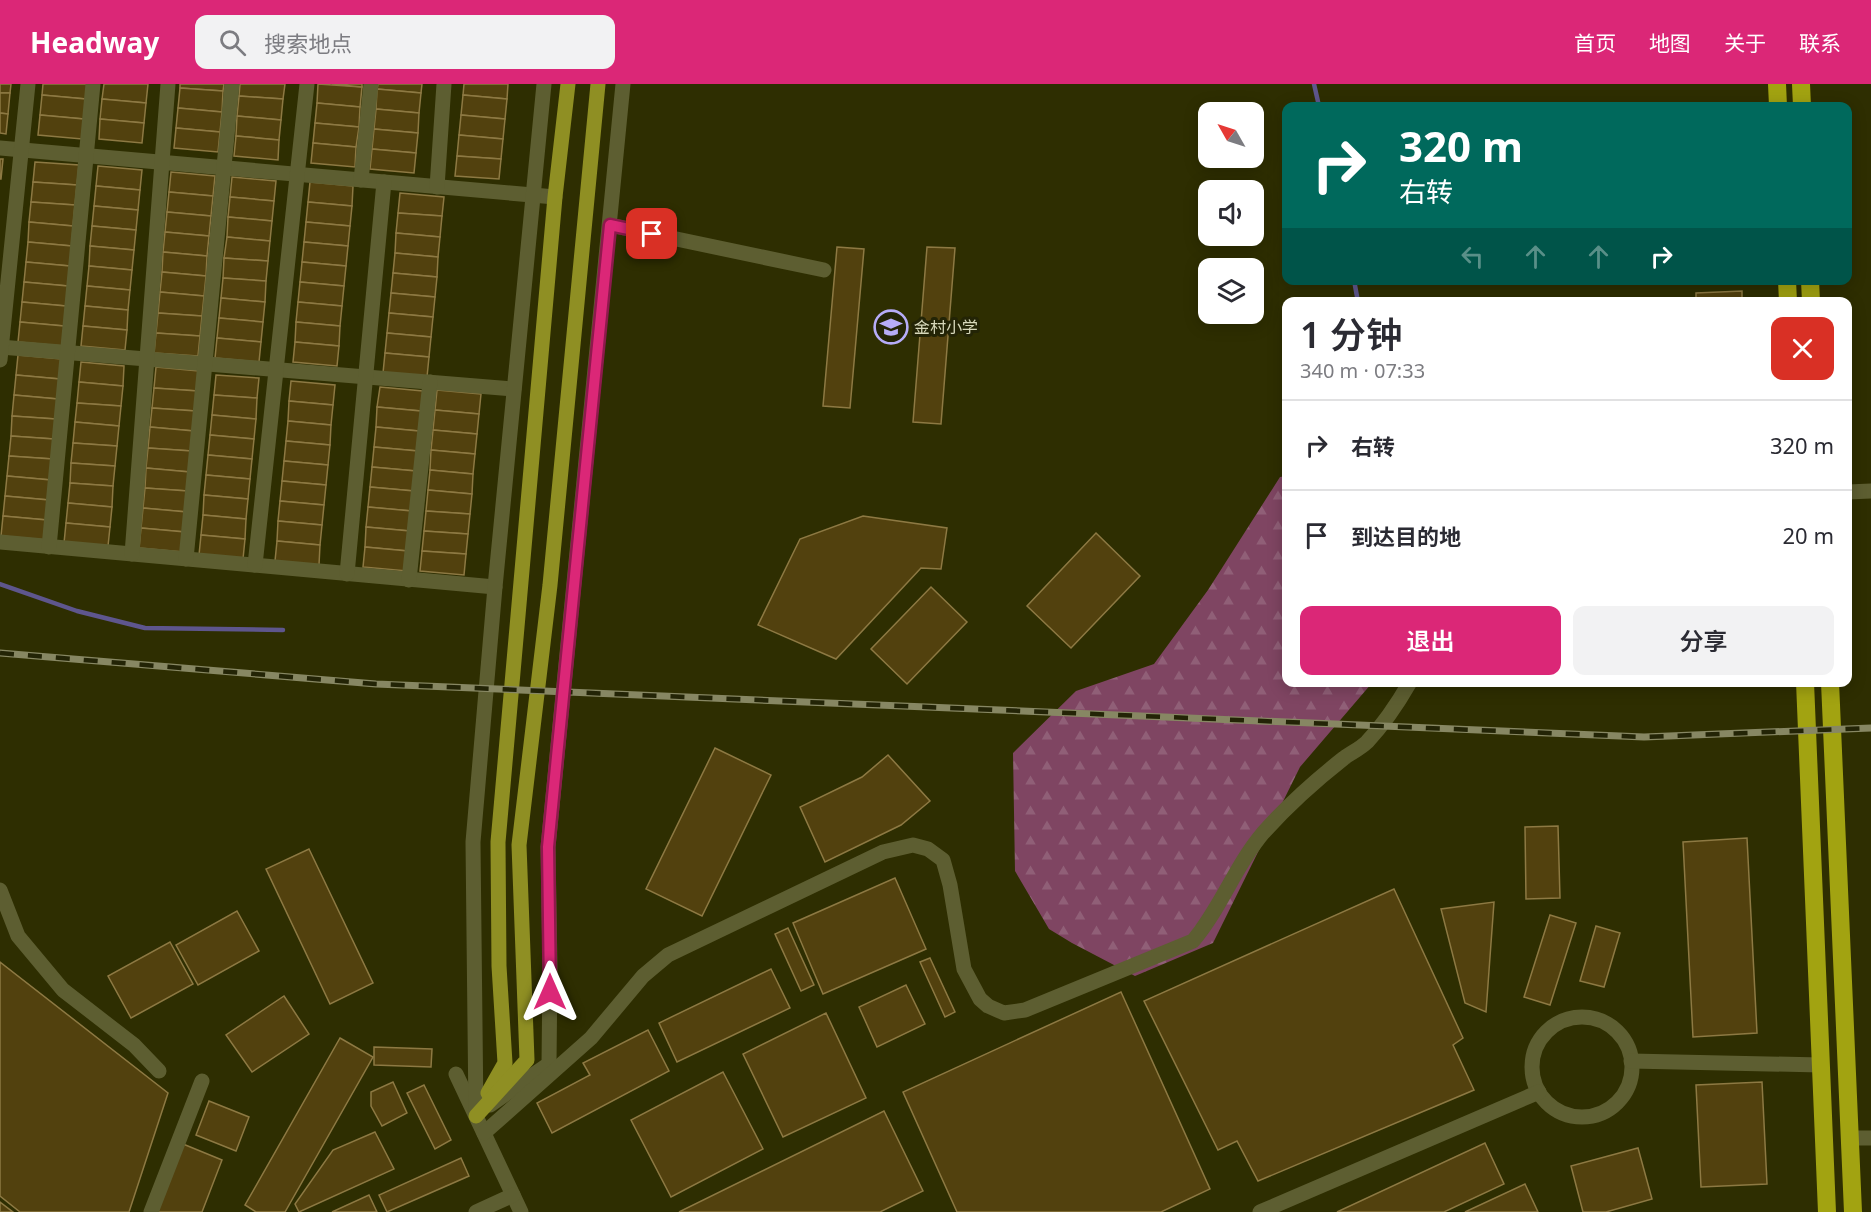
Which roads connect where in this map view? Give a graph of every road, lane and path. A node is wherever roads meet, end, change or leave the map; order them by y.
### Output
1 (28, 84) edge
2 (93, 84) edge
3 (168, 84) edge
4 (232, 84) edge
5 (307, 84) edge
6 (371, 84) edge
7 (444, 84) edge
8 (544, 84) edge
9 (568, 84) edge
10 (598, 84) edge
11 (623, 84) edge
12 (1777, 84) edge
13 (1801, 84) edge
14 (1778, 102) edge
15 (1802, 102) edge
16 (0, 148) edge
17 (21, 150) junction
18 (86, 156) junction
19 (162, 163) junction
20 (224, 168) junction
21 (297, 175) junction
22 (361, 180) junction
23 (384, 182) junction
24 (437, 187) junction
25 (532, 195) junction
26 (555, 197) junction
27 (610, 225) junction
28 (824, 270) dead end
29 (0, 352) edge
30 (67, 353) junction
31 (147, 359) junction
32 (205, 364) junction
33 (276, 370) junction
34 (366, 377) junction
35 (430, 382) junction
36 (514, 389) junction
37 (1871, 491) edge
38 (1852, 492) edge
39 (0, 542) edge
40 (49, 547) junction
41 (132, 554) junction
42 (186, 559) junction
43 (255, 566) junction
44 (347, 574) junction
45 (409, 580) junction
46 (495, 587) junction
47 (1406, 687) edge
48 (1805, 687) edge
49 (1830, 687) edge
50 (0, 890) edge
51 (1631, 1061) junction
52 (1821, 1065) junction
53 (159, 1071) dead end
54 (456, 1074) dead end
55 (202, 1081) dead end
56 (1539, 1092) junction
57 (476, 1116) junction
58 (484, 1133) junction
59 (1851, 1138) junction
60 (1871, 1138) edge
61 (513, 1195) junction
62 (151, 1212) edge
63 (476, 1212) edge
64 (521, 1212) edge
65 (1260, 1212) edge
66 (1827, 1212) edge
67 (1853, 1212) edge

1 - 17 street
2 - 18 street
3 - 19 street
4 - 20 street
5 - 21 street
6 - 22 street
7 - 24 street
8 - 25 street
9 - 26 main road
10 - 57 main road
11 - 27 street
12 - 14 highway
13 - 15 highway
16 - 17 street
17 - 18 street
17 - 29 street
18 - 19 street
18 - 30 street
19 - 20 street
19 - 31 street
20 - 21 street
20 - 32 street
21 - 22 street
21 - 33 street
22 - 23 street
23 - 24 street
23 - 34 street
24 - 25 street
25 - 26 street
25 - 36 street
26 - 57 main road
27 - 28 street
27 - 57 street
29 - 30 street
30 - 31 street
30 - 40 street
31 - 32 street
31 - 41 street
32 - 33 street
32 - 42 street
33 - 34 street
33 - 43 street
34 - 35 street
34 - 44 street
35 - 36 street
35 - 45 street
36 - 46 street
37 - 38 street
39 - 40 street
40 - 41 street
41 - 42 street
42 - 43 street
43 - 44 street
44 - 45 street
45 - 46 street
46 - 57 street
47 - 58 street
48 - 52 highway
49 - 59 highway
50 - 53 street
51 - 52 street
51 - 56 street
51 - 56 street
52 - 66 highway
54 - 57 street
55 - 62 street
56 - 65 street
57 - 58 street
58 - 61 street
59 - 60 street
59 - 67 highway
61 - 63 street
61 - 64 street

